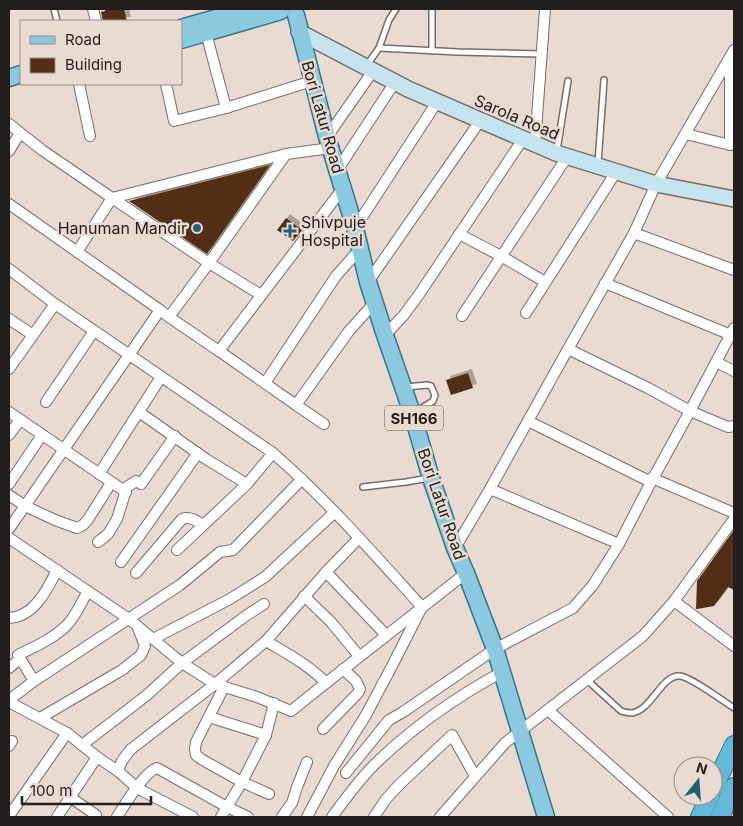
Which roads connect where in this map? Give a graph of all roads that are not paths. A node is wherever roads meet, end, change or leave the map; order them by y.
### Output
1 (248, 9) edge
2 (396, 9) edge
3 (432, 9) edge
4 (545, 9) edge
5 (289, 11) edge
6 (182, 28) edge
7 (300, 32) junction
8 (206, 33) junction
9 (182, 40) edge
10 (379, 48) junction
11 (432, 51) junction
12 (542, 54) junction
13 (732, 54) edge
14 (369, 69) junction
15 (604, 80) dead end
16 (312, 81) junction
17 (568, 81) dead end
18 (395, 82) junction
19 (79, 85) edge
20 (166, 85) edge
21 (437, 102) junction
22 (226, 108) junction
23 (480, 121) junction
24 (9, 124) edge
25 (20, 133) junction
26 (686, 134) junction
27 (90, 136) dead end
28 (529, 142) junction
29 (329, 143) junction
30 (732, 144) edge
31 (9, 151) edge
32 (286, 154) junction
33 (561, 155) junction
34 (598, 166) junction
35 (338, 169) junction
36 (616, 172) junction
37 (656, 184) junction
38 (343, 188) junction
39 (112, 198) junction
40 (734, 199) edge
41 (9, 204) edge
42 (355, 228) junction
43 (634, 232) junction
44 (459, 234) junction
45 (360, 249) junction
46 (77, 252) junction
47 (501, 256) junction
48 (209, 263) junction
49 (9, 269) edge
50 (734, 270) edge
51 (368, 282) junction
52 (546, 282) junction
53 (606, 283) junction
54 (261, 295) junction
55 (374, 302) junction
56 (55, 304) junction
57 (160, 310) junction
58 (526, 313) dead end
59 (462, 316) dead end
60 (169, 317) junction
61 (9, 319) edge
62 (94, 331) junction
63 (732, 332) edge
64 (33, 335) junction
65 (385, 335) junction
66 (568, 349) junction
67 (219, 351) junction
68 (128, 355) junction
69 (716, 362) junction
70 (9, 368) edge
71 (734, 372) edge
72 (161, 377) junction
73 (265, 383) junction
74 (403, 388) junction
75 (46, 402) dead end
76 (296, 405) junction
77 (9, 412) edge
78 (139, 412) junction
79 (690, 412) junction
80 (412, 413) junction
81 (20, 420) junction
82 (528, 422) junction
83 (324, 424) dead end
84 (734, 426) edge
85 (9, 435) edge
86 (42, 436) junction
87 (175, 436) junction
88 (64, 450) junction
89 (198, 453) junction
90 (273, 453) junction
91 (99, 474) junction
92 (431, 478) junction
93 (302, 479) junction
94 (652, 480) junction
95 (111, 482) junction
96 (9, 484) edge
97 (246, 484) junction
98 (363, 487) dead end
99 (490, 490) junction
100 (126, 492) junction
101 (9, 495) edge
102 (25, 506) junction
103 (335, 512) junction
104 (734, 513) edge
105 (734, 519) edge
106 (204, 525) junction
107 (9, 529) edge
108 (9, 538) edge
109 (360, 538) junction
110 (98, 542) dead end
111 (619, 544) junction
112 (455, 548) junction
113 (177, 550) dead end
114 (121, 562) dead end
115 (57, 570) junction
116 (326, 572) junction
117 (136, 573) dead end
118 (466, 574) junction
119 (88, 592) junction
120 (304, 596) junction
121 (674, 601) junction
122 (264, 604) dead end
123 (422, 608) junction
124 (9, 618) edge
125 (128, 619) junction
126 (138, 627) junction
127 (386, 635) junction
128 (153, 639) junction
129 (266, 641) junction
130 (734, 646) edge
131 (494, 649) junction
132 (16, 656) edge
133 (359, 656) junction
134 (182, 662) junction
135 (9, 668) edge
136 (343, 669) junction
137 (502, 672) junction
138 (587, 680) junction
139 (34, 681) junction
140 (326, 682) junction
141 (220, 685) junction
142 (9, 701) edge
143 (274, 703) junction
144 (734, 708) edge
145 (548, 710) junction
146 (208, 717) junction
147 (40, 718) junction
148 (323, 729) dead end
149 (520, 731) junction
150 (66, 733) junction
151 (266, 735) junction
152 (82, 745) junction
153 (734, 745) edge
154 (97, 757) junction
155 (307, 762) dead end
156 (334, 766) junction
157 (723, 768) edge
158 (118, 771) junction
159 (346, 773) junction
160 (475, 776) junction
161 (242, 782) junction
162 (359, 782) junction
163 (734, 787) edge
164 (137, 788) junction
165 (269, 794) dead end
166 (70, 797) junction
167 (227, 807) junction
168 (175, 813) edge
169 (96, 815) dead end
170 (9, 816) edge
171 (57, 817) edge
172 (116, 817) edge
173 (193, 817) edge
174 (221, 817) edge
175 (248, 817) edge
176 (282, 817) edge
177 (307, 817) edge
178 (332, 817) edge
179 (374, 817) edge
180 (440, 817) edge
181 (546, 817) edge
182 (668, 817) edge
183 (720, 817) edge

1 - 6 main road
2 - 10 lane
3 - 11 lane
4 - 12 street
5 - 7 main road, Bori Latur Road / SH166
5 - 8 main road
7 - 14 main road, Sarola Road
7 - 16 main road, Bori Latur Road / SH166
8 - 9 main road
8 - 22 street
10 - 11 lane
10 - 14 lane
11 - 12 lane
12 - 28 street
13 - 26 street
13 - 30 street
14 - 18 main road, Sarola Road
14 - 29 street
15 - 34 lane
16 - 22 street
16 - 29 main road, Bori Latur Road / SH166
17 - 33 lane
18 - 21 main road, Sarola Road
18 - 35 street
19 - 27 street
20 - 22 street
21 - 23 main road, Sarola Road
21 - 42 street
23 - 28 main road, Sarola Road
23 - 51 street
24 - 25 street
25 - 31 street
25 - 39 street
26 - 30 street
26 - 37 street
28 - 33 main road, Sarola Road
28 - 44 street
29 - 32 street
29 - 35 main road, Bori Latur Road / SH166
32 - 39 street
32 - 48 street
33 - 34 main road, Sarola Road
33 - 47 street
34 - 36 main road, Sarola Road
35 - 38 main road, Bori Latur Road / SH166
36 - 37 main road, Sarola Road
36 - 52 street
37 - 40 main road, Sarola Road
37 - 43 street
38 - 42 main road, Bori Latur Road / SH166
38 - 54 street
39 - 46 street
39 - 48 street
41 - 46 street
42 - 45 main road, Bori Latur Road / SH166
43 - 50 street
43 - 53 street
44 - 47 street
44 - 65 street
45 - 51 main road, Bori Latur Road / SH166
45 - 73 street
46 - 57 street
47 - 52 street
47 - 59 street
48 - 54 street
48 - 60 street
49 - 56 street
51 - 55 main road, Bori Latur Road / SH166
52 - 58 street
53 - 63 street
53 - 66 street
54 - 67 street
55 - 65 main road, Bori Latur Road / SH166
55 - 76 street
56 - 62 street
56 - 64 street
57 - 60 street
57 - 68 street
60 - 67 street
61 - 64 street
62 - 68 street
62 - 75 street
63 - 69 street
64 - 70 street
65 - 74 main road, Bori Latur Road / SH166
66 - 79 street
66 - 82 street
67 - 73 street
68 - 72 street
68 - 88 street
69 - 71 street
69 - 79 street
72 - 78 street
72 - 90 street
73 - 76 street
74 - 80 main road, Bori Latur Road / SH166
74 - 80 lane
76 - 83 street
77 - 81 street
78 - 87 street
78 - 91 street
79 - 84 street
79 - 94 street
80 - 92 main road, Bori Latur Road / SH166
81 - 85 street
81 - 86 street
82 - 94 street
82 - 99 street
86 - 88 street
86 - 96 street
87 - 89 street
87 - 100 street
88 - 91 street
88 - 102 street
89 - 97 street
89 - 114 street
90 - 93 street
90 - 97 street
91 - 95 street
92 - 98 lane
92 - 112 main road, Bori Latur Road / SH166
93 - 103 street
93 - 125 street
94 - 104 street
94 - 111 street
95 - 100 street
95 - 102 street
97 - 106 street
99 - 111 street
99 - 112 street
100 - 110 street
101 - 102 street
102 - 107 street
103 - 109 street
103 - 128 street
105 - 121 street
106 - 113 street
106 - 117 street
108 - 115 street
109 - 116 street
109 - 123 street
111 - 131 street
112 - 118 main road, Bori Latur Road / SH166
115 - 119 street
115 - 124 street
116 - 120 street
116 - 127 street
118 - 123 street
118 - 131 main road, Bori Latur Road / SH166
119 - 125 street
119 - 132 street
120 - 129 street
120 - 133 street
121 - 130 street
121 - 138 street
122 - 134 street
123 - 127 street
123 - 156 street
125 - 126 street
125 - 139 street
126 - 128 street
126 - 147 street
127 - 133 street
128 - 134 street
129 - 140 street
129 - 141 street
131 - 137 main road, Bori Latur Road / SH166
131 - 159 street
132 - 135 street
132 - 139 street
133 - 136 street
134 - 141 street
134 - 152 street
136 - 140 street
136 - 148 street
137 - 149 main road, Bori Latur Road / SH166
137 - 162 street
138 - 144 lane
138 - 145 street
139 - 142 street
140 - 143 street
141 - 143 street
141 - 146 street
141 - 158 street
142 - 147 street
143 - 151 street
145 - 149 street
145 - 182 street
146 - 151 street
146 - 161 street
147 - 150 street
149 - 160 street
149 - 181 main road, Bori Latur Road / SH166
150 - 152 street
150 - 170 street
151 - 161 street
152 - 154 street
153 - 157 highway
154 - 158 street
154 - 166 street
155 - 176 street
156 - 159 street
156 - 177 street
158 - 164 street
159 - 162 street
160 - 179 street
160 - 180 street
161 - 165 street
161 - 167 street
162 - 178 street
163 - 183 highway
164 - 167 street
164 - 168 street
164 - 172 street
166 - 169 street
166 - 171 street
167 - 174 street
167 - 175 street
168 - 173 street

